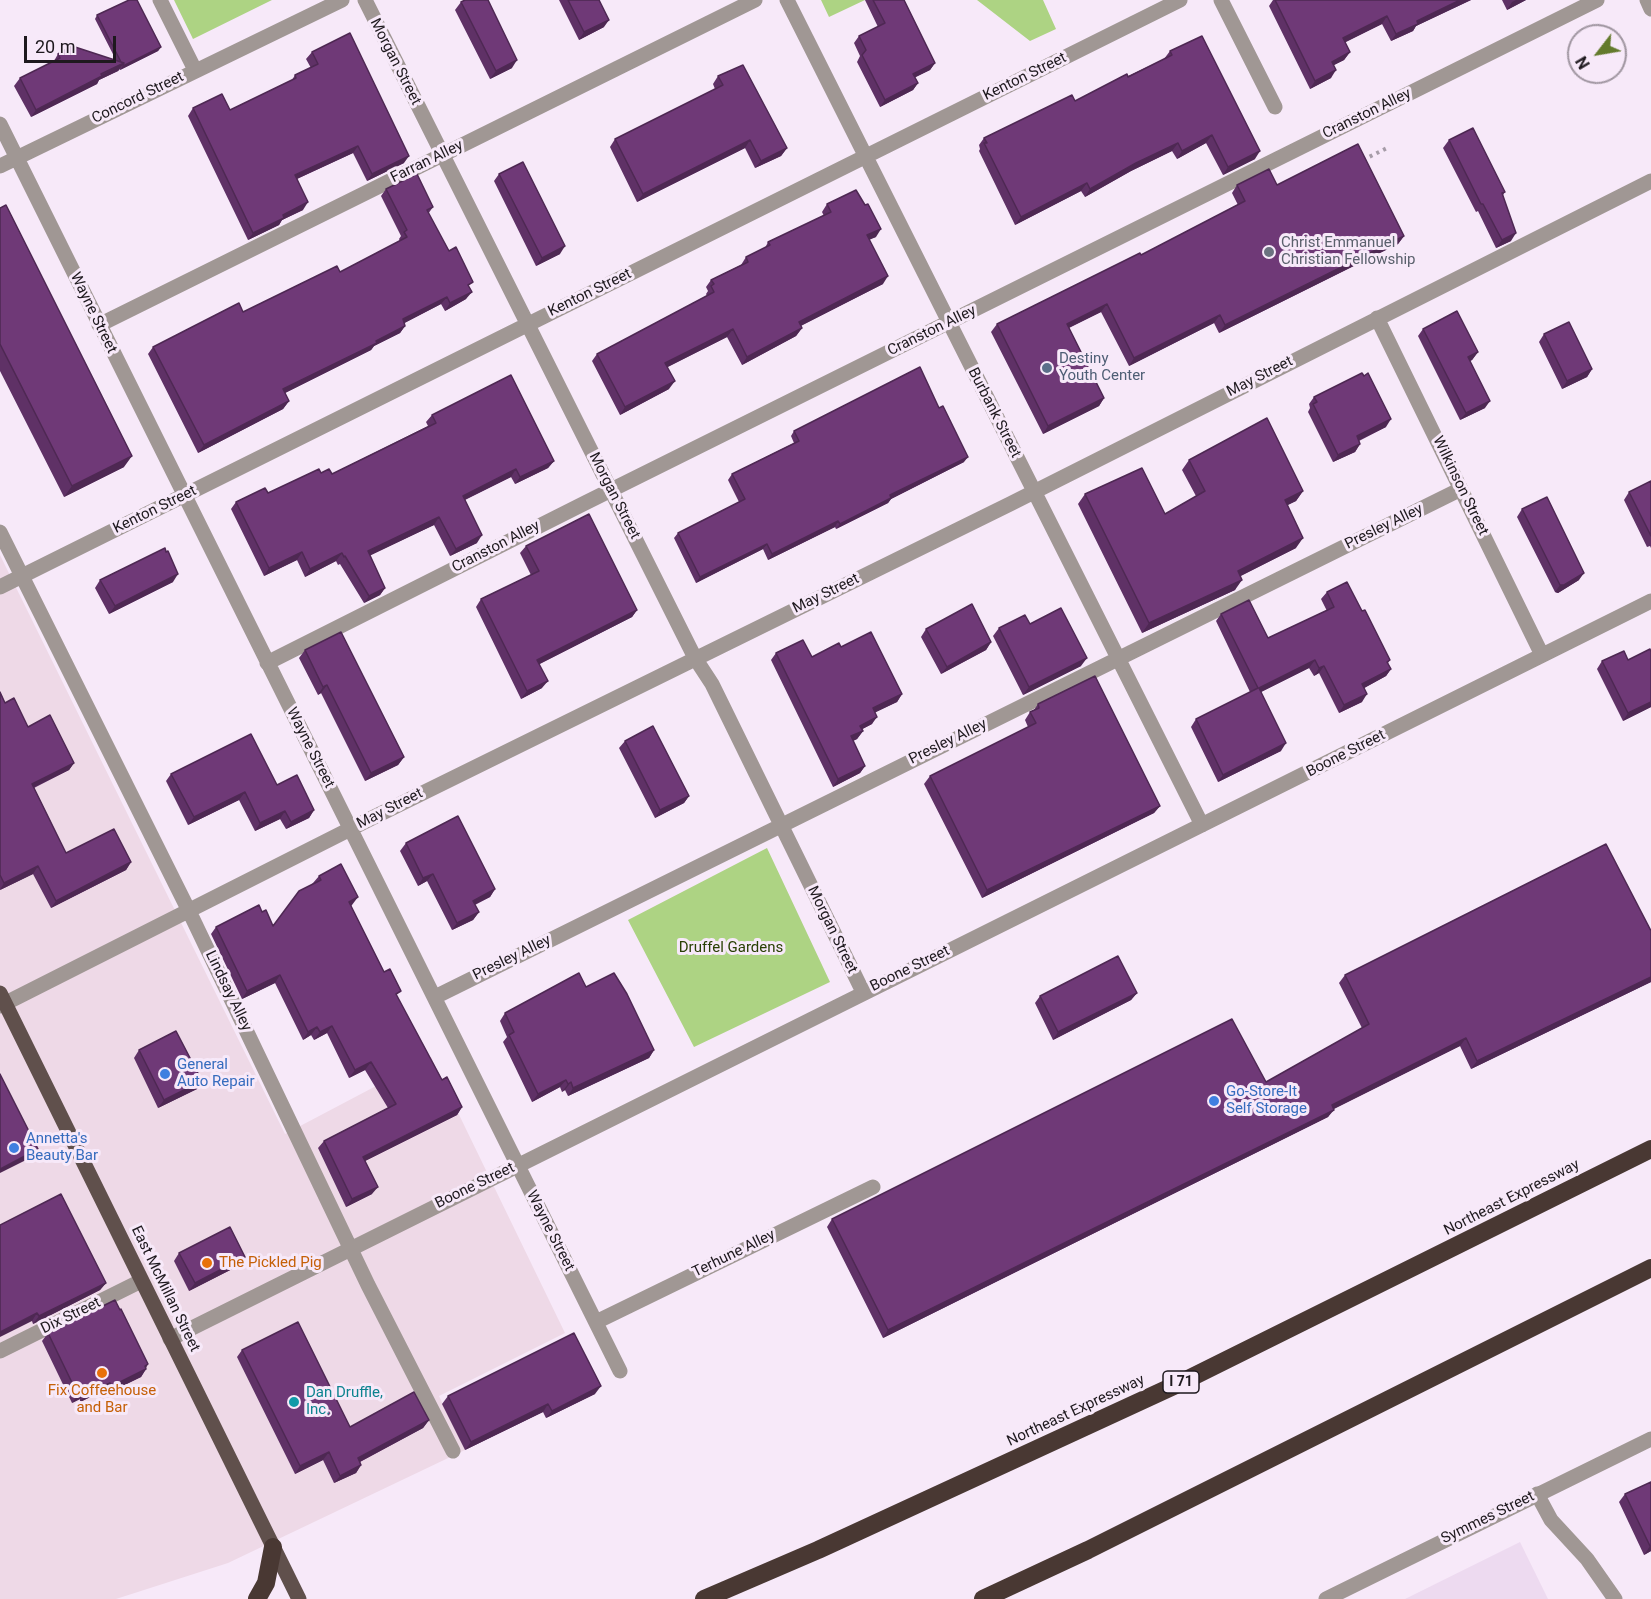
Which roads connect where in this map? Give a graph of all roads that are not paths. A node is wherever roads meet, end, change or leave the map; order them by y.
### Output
1 (160, 0) edge
2 (342, 0) edge
3 (365, 0) edge
4 (755, 0) edge
5 (787, 0) edge
6 (1180, 0) edge
7 (1221, 0) edge
8 (1597, 0) edge
9 (1647, 0) edge
10 (1651, 9) edge
11 (195, 70) junction
12 (1275, 107) dead end
13 (0, 124) edge
14 (442, 155) junction
15 (866, 156) junction
16 (16, 158) junction
17 (0, 166) edge
18 (1651, 181) edge
19 (1377, 318) junction
20 (949, 323) junction
21 (99, 325) junction
22 (527, 325) junction
23 (1461, 489) junction
24 (611, 490) junction
25 (1034, 491) junction
26 (184, 495) junction
27 (0, 532) edge
28 (22, 576) junction
29 (0, 587) edge
30 (1651, 601) edge
31 (1542, 655) junction
32 (695, 658) junction
33 (1118, 659) junction
34 (267, 663) junction
35 (781, 825) junction
36 (1202, 825) junction
37 (350, 829) junction
38 (189, 911) junction
39 (863, 992) junction
40 (435, 997) junction
41 (2, 1001) edge
42 (1651, 1149) edge
43 (517, 1165) junction
44 (873, 1187) dead end
45 (351, 1248) junction
46 (1651, 1268) edge
47 (141, 1281) junction
48 (596, 1322) junction
49 (170, 1338) junction
50 (0, 1351) edge
51 (620, 1371) dead end
52 (1651, 1439) edge
53 (453, 1451) dead end
54 (1537, 1494) junction
55 (273, 1547) junction
56 (257, 1599) edge
57 (299, 1599) edge
58 (704, 1599) edge
59 (983, 1599) edge
60 (1326, 1599) edge
61 (1615, 1599) edge

1 - 11 street
2 - 11 street, Concord Street
3 - 14 street, Morgan Street
4 - 14 street, Farran Alley
5 - 15 street, Burbank Street
6 - 15 street, Kenton Street
7 - 12 street
8 - 20 street, Cranston Alley
9 - 10 street
11 - 16 street, Concord Street
13 - 16 street, Wayne Street
14 - 21 street, Farran Alley
14 - 22 street, Morgan Street
15 - 20 street, Burbank Street
15 - 22 street, Kenton Street
16 - 17 street, Concord Street
16 - 21 street, Wayne Street
18 - 19 street, May Street
19 - 23 street, Wilkinson Street
19 - 25 street, May Street
20 - 24 street, Cranston Alley
20 - 25 street, Burbank Street
21 - 26 street, Wayne Street
22 - 24 street, Morgan Street
22 - 26 street, Kenton Street
23 - 31 street, Wilkinson Street
23 - 33 street, Presley Alley
24 - 32 street, Morgan Street
24 - 34 street, Cranston Alley
25 - 32 street, May Street
25 - 33 street, Burbank Street
26 - 28 street, Kenton Street
26 - 34 street, Wayne Street
27 - 28 street, Lindsay Alley
28 - 29 street, Kenton Street
28 - 38 street, Lindsay Alley
30 - 31 street, Boone Street
31 - 36 street, Boone Street
32 - 35 street, Morgan Street
32 - 37 street, May Street
33 - 35 street, Presley Alley
33 - 36 street, Burbank Street
34 - 37 street, Wayne Street
35 - 39 street, Morgan Street
35 - 40 street, Presley Alley
36 - 39 street, Boone Street
37 - 38 street, May Street
37 - 40 street, Wayne Street
38 - 41 street, May Street
38 - 45 street, Lindsay Alley
39 - 43 street, Boone Street
40 - 43 street, Wayne Street
41 - 47 main road, East McMillan Street
42 - 58 highway, Northeast Expressway / I 71
43 - 45 street, Boone Street
43 - 48 street, Wayne Street
44 - 48 street, Terhune Alley
45 - 49 street, Boone Street
45 - 53 street, Lindsay Alley
46 - 59 highway
47 - 49 main road, East McMillan Street
47 - 50 street, Dix Street
48 - 51 street, Wayne Street
49 - 55 main road, East McMillan Street
52 - 54 street, Symmes Street
54 - 60 street, Symmes Street
54 - 61 street
55 - 56 highway
55 - 57 main road, East McMillan Street

